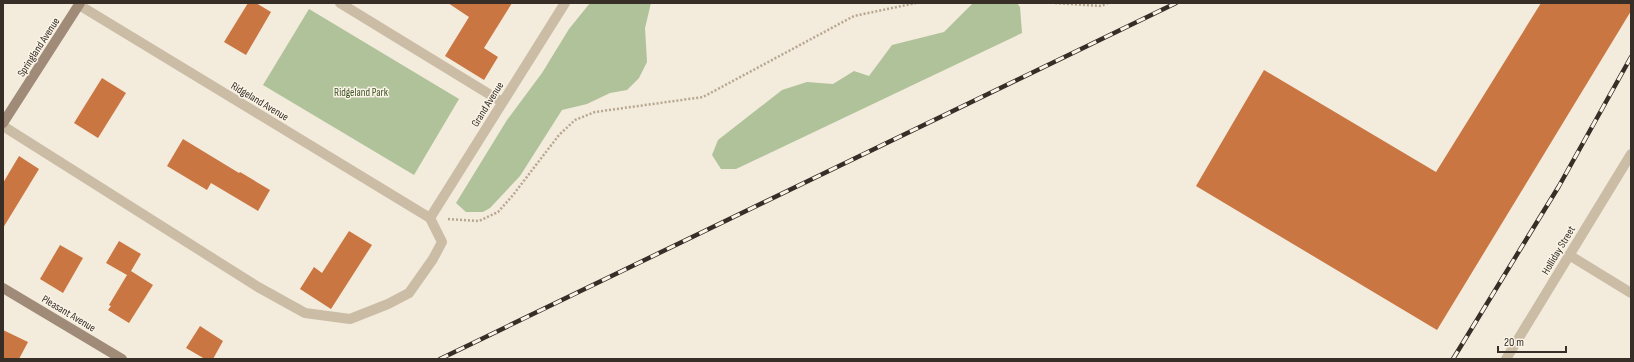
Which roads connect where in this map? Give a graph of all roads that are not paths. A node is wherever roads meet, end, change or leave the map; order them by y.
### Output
1 (340, 3) edge
2 (565, 3) edge
3 (80, 4) edge
4 (502, 102) junction
5 (3, 125) edge
6 (1631, 154) edge
7 (430, 218) junction
8 (1569, 255) junction
9 (3, 288) edge
10 (1631, 293) edge
11 (122, 359) edge
12 (1506, 359) edge

1 - 4 street
2 - 4 street, Grand Avenue
3 - 5 street, Springland Avenue
3 - 7 street, Ridgeland Avenue
4 - 7 street, Grand Avenue
5 - 7 street
6 - 8 street, Holliday Street
8 - 10 street
8 - 12 street, Holliday Street
9 - 11 street, Pleasant Avenue

